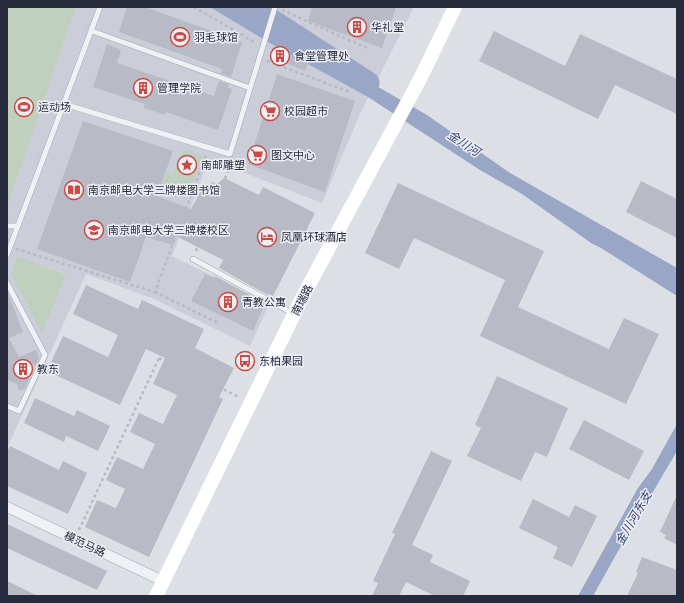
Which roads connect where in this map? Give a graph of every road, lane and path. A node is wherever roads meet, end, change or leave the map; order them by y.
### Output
1 (100, 7) edge
2 (194, 7) edge
3 (455, 7) edge
4 (275, 9) edge
5 (92, 31) junction
6 (262, 46) junction
7 (367, 48) dead end
8 (259, 58) junction
9 (250, 88) junction
10 (350, 92) dead end
11 (64, 104) junction
12 (208, 148) junction
13 (230, 154) junction
14 (7, 226) edge
15 (18, 226) junction
16 (10, 247) junction
17 (7, 255) edge
18 (193, 259) joint
19 (7, 283) edge
20 (155, 292) junction
21 (294, 314) junction
22 (218, 323) dead end
23 (172, 330) dead end
24 (159, 358) junction
25 (250, 403) junction
26 (7, 406) edge
27 (7, 507) edge
28 (75, 540) junction
29 (163, 581) junction
30 (156, 596) edge

1 - 5 lane
2 - 6 path
3 - 21 street, 南瑞路
4 - 6 lane
4 - 7 path
5 - 9 lane
5 - 11 lane
6 - 8 lane
8 - 9 lane
8 - 10 path
9 - 13 lane
11 - 12 lane
11 - 15 lane
12 - 13 lane
12 - 20 path
13 - 18 path
14 - 15 lane
15 - 16 lane
16 - 17 lane
16 - 20 path
18 - 21 lane
19 - 26 lane
20 - 22 path
21 - 25 street, 南瑞路
23 - 24 path
24 - 25 path
24 - 28 path
25 - 29 street, 南瑞路
27 - 28 street, 模范马路
28 - 29 street, 模范马路
29 - 30 street, 南瑞路

